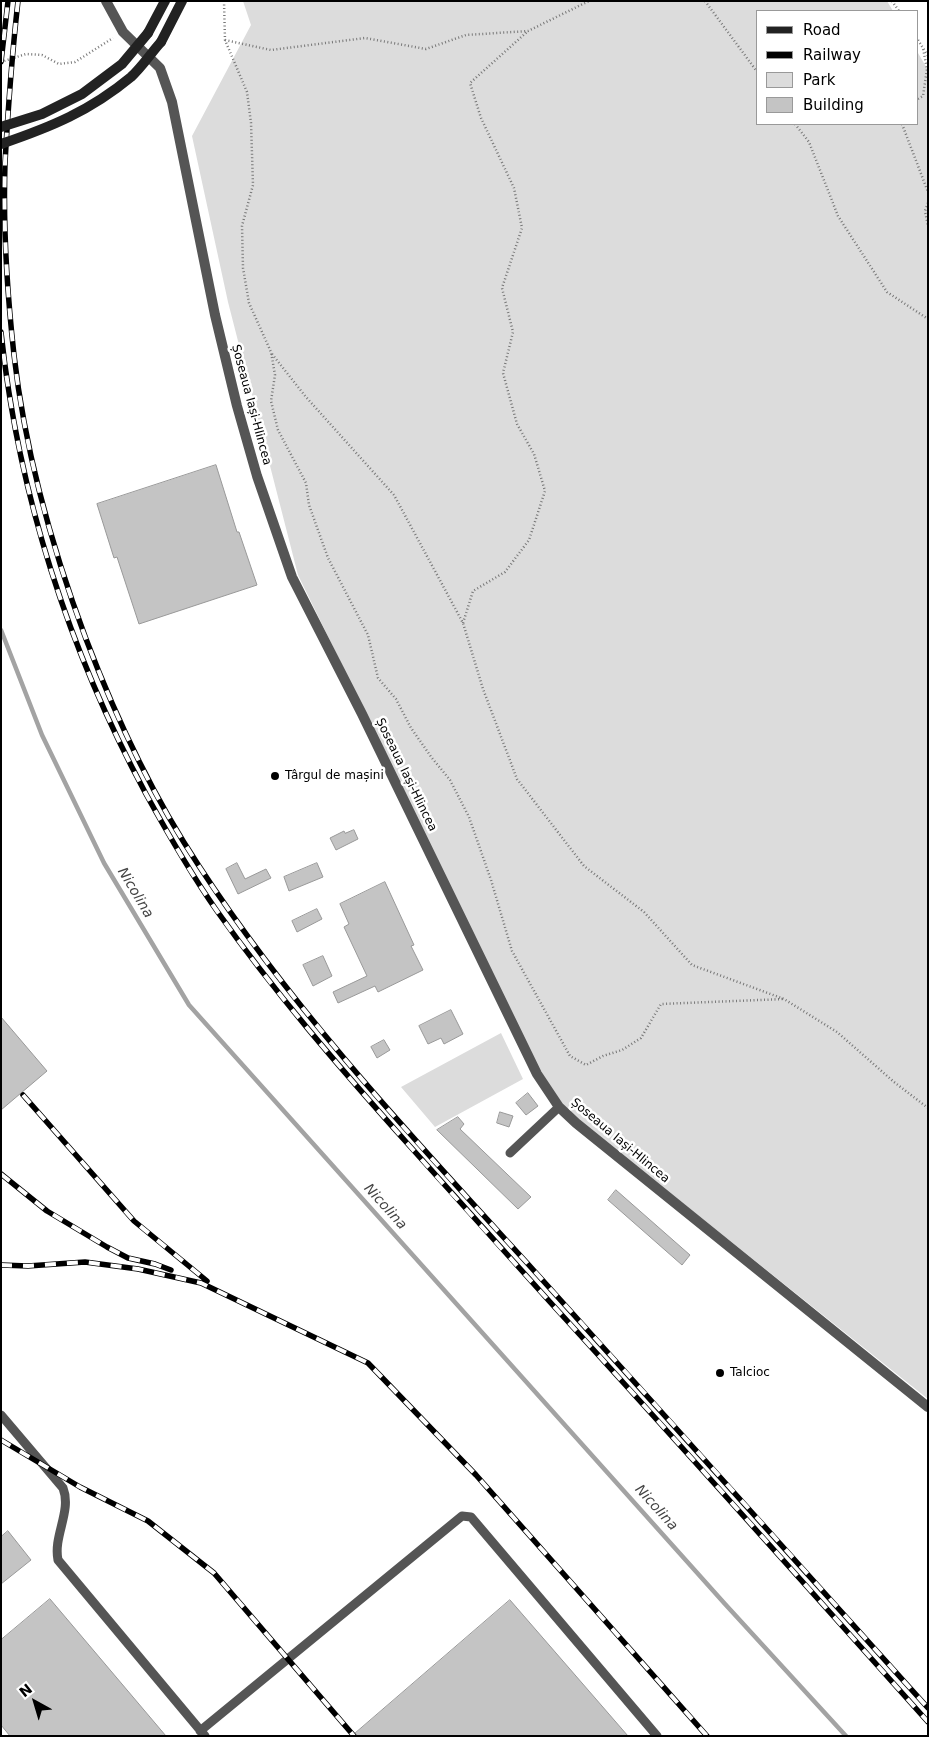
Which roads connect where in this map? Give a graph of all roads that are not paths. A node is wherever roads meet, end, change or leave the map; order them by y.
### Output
1 (106, 1) edge
2 (165, 1) edge
3 (182, 1) edge
4 (1, 128) edge
5 (1, 144) edge
6 (559, 1107) junction
7 (510, 1153) dead end
8 (928, 1407) edge
9 (1, 1414) edge
10 (202, 1733) edge
11 (658, 1736) edge

1 - 6 street, Șoseaua Iași-Hlincea
2 - 4 main road, bridge
3 - 5 main road, bridge
6 - 7 lane
6 - 8 street, Șoseaua Iași-Hlincea
9 - 10 lane
10 - 11 lane

